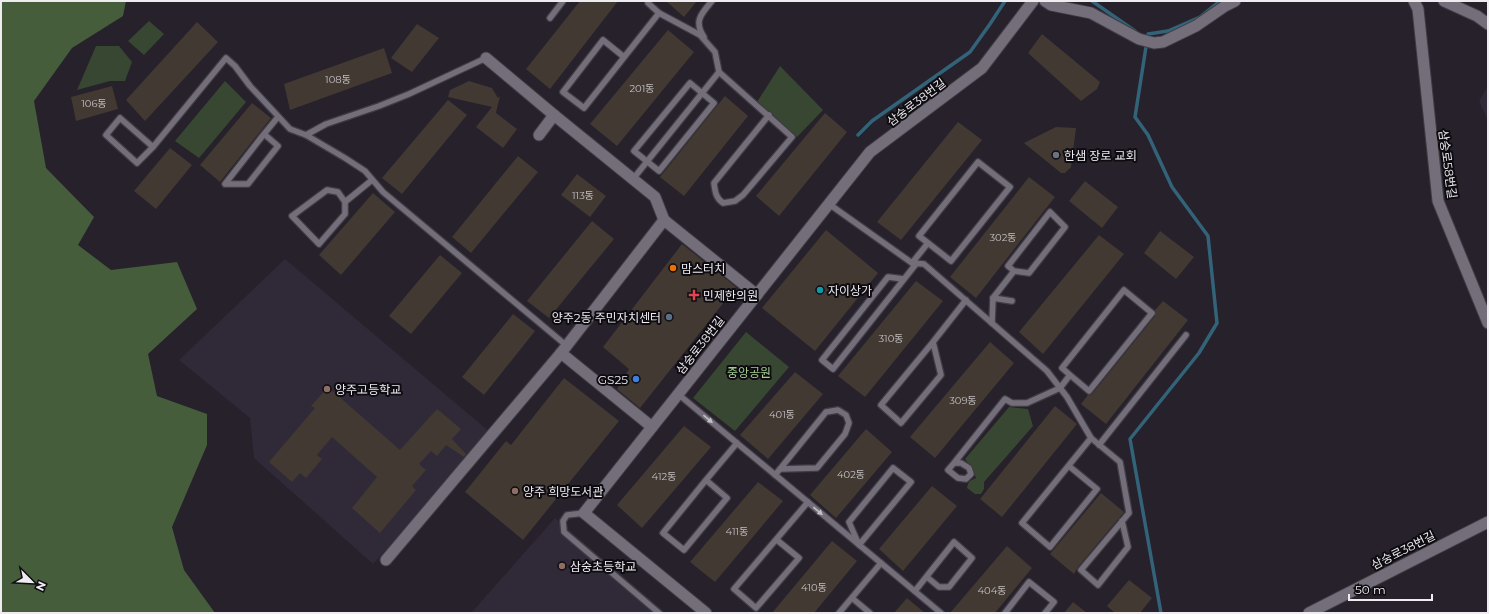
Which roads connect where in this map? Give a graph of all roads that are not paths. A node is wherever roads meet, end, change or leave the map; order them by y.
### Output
1 (563, 1) edge
2 (712, 1) edge
3 (1034, 1) edge
4 (1045, 1) edge
5 (1235, 1) edge
6 (1414, 1) edge
7 (1444, 1) edge
8 (647, 2) edge
9 (659, 12) junction
10 (550, 18) dead end
11 (1488, 24) edge
12 (709, 43) junction
13 (624, 57) junction
14 (486, 58) joint
15 (718, 72) junction
16 (702, 93) junction
17 (554, 115) junction
18 (768, 115) junction
19 (278, 117) junction
20 (264, 134) junction
21 (306, 135) junction
22 (539, 135) dead end
23 (153, 147) junction
24 (647, 161) junction
25 (633, 179) junction
26 (372, 180) junction
27 (345, 202) junction
28 (829, 204) junction
29 (664, 220) junction
30 (928, 243) junction
31 (914, 263) junction
32 (1014, 272) junction
33 (904, 279) junction
34 (757, 295) junction
35 (993, 298) junction
36 (966, 300) junction
37 (1012, 301) dead end
38 (992, 323) junction
39 (1488, 323) edge
40 (1186, 335) dead end
41 (933, 342) junction
42 (564, 349) junction
43 (1070, 375) junction
44 (1060, 388) junction
45 (678, 394) junction
46 (652, 427) junction
47 (1091, 438) junction
48 (737, 443) junction
49 (1100, 445) junction
50 (954, 463) dead end
51 (1069, 466) junction
52 (780, 469) junction
53 (775, 475) junction
54 (706, 480) junction
55 (808, 502) junction
56 (584, 513) junction
57 (1122, 521) junction
58 (1488, 522) edge
59 (777, 540) junction
60 (859, 545) junction
61 (386, 560) dead end
62 (881, 563) junction
63 (926, 576) junction
64 (915, 592) junction
65 (852, 598) junction
66 (659, 613) edge
67 (706, 613) edge
68 (839, 613) edge
69 (870, 613) edge
70 (941, 613) edge
71 (1005, 613) edge
72 (1045, 613) edge
73 (1309, 613) edge

1 - 10 lane
2 - 12 lane
3 - 28 street, 삼숭로38번길
4 - 5 street
6 - 39 street, 삼숭로58번길
7 - 11 street
8 - 9 lane
9 - 12 lane
9 - 13 lane
12 - 15 lane
13 - 13 lane
14 - 17 street
14 - 21 lane
15 - 16 lane
15 - 18 lane
16 - 24 lane
16 - 24 lane
16 - 24 lane
17 - 22 street
17 - 25 street
18 - 18 lane
19 - 20 lane
19 - 21 lane
19 - 23 lane
20 - 20 lane
21 - 26 lane
23 - 23 lane
24 - 25 lane
25 - 29 street
26 - 27 lane
26 - 42 lane
27 - 27 lane
28 - 31 lane
28 - 34 street, 삼숭로38번길
29 - 34 street
29 - 42 street
30 - 30 lane
30 - 31 lane
31 - 33 lane
31 - 36 lane
32 - 32 lane
32 - 35 lane
33 - 33 lane
34 - 45 street, 삼숭로38번길
35 - 37 lane
35 - 38 lane
36 - 38 lane
36 - 41 lane
38 - 44 lane
40 - 49 lane
41 - 41 lane
42 - 46 street
42 - 61 street
43 - 43 lane
43 - 44 lane
44 - 47 lane
44 - 50 lane
45 - 46 street, 삼숭로38번길
45 -> 48 lane
46 - 56 street, 삼숭로38번길
47 - 49 lane
47 - 51 lane
48 - 53 lane
48 - 54 lane
49 - 57 lane
51 - 51 lane
52 - 52 lane
52 - 53 lane
53 - 55 lane
54 - 54 lane
55 - 59 lane
55 -> 60 lane
56 - 66 lane
56 - 67 street
57 - 57 lane
58 - 73 street, 삼숭로38번길
59 - 59 lane
60 - 60 lane
60 - 62 lane
62 - 64 lane
62 - 65 lane
63 - 63 lane
63 - 64 lane
64 - 70 lane
65 - 68 lane
65 - 69 lane
71 - 72 lane

